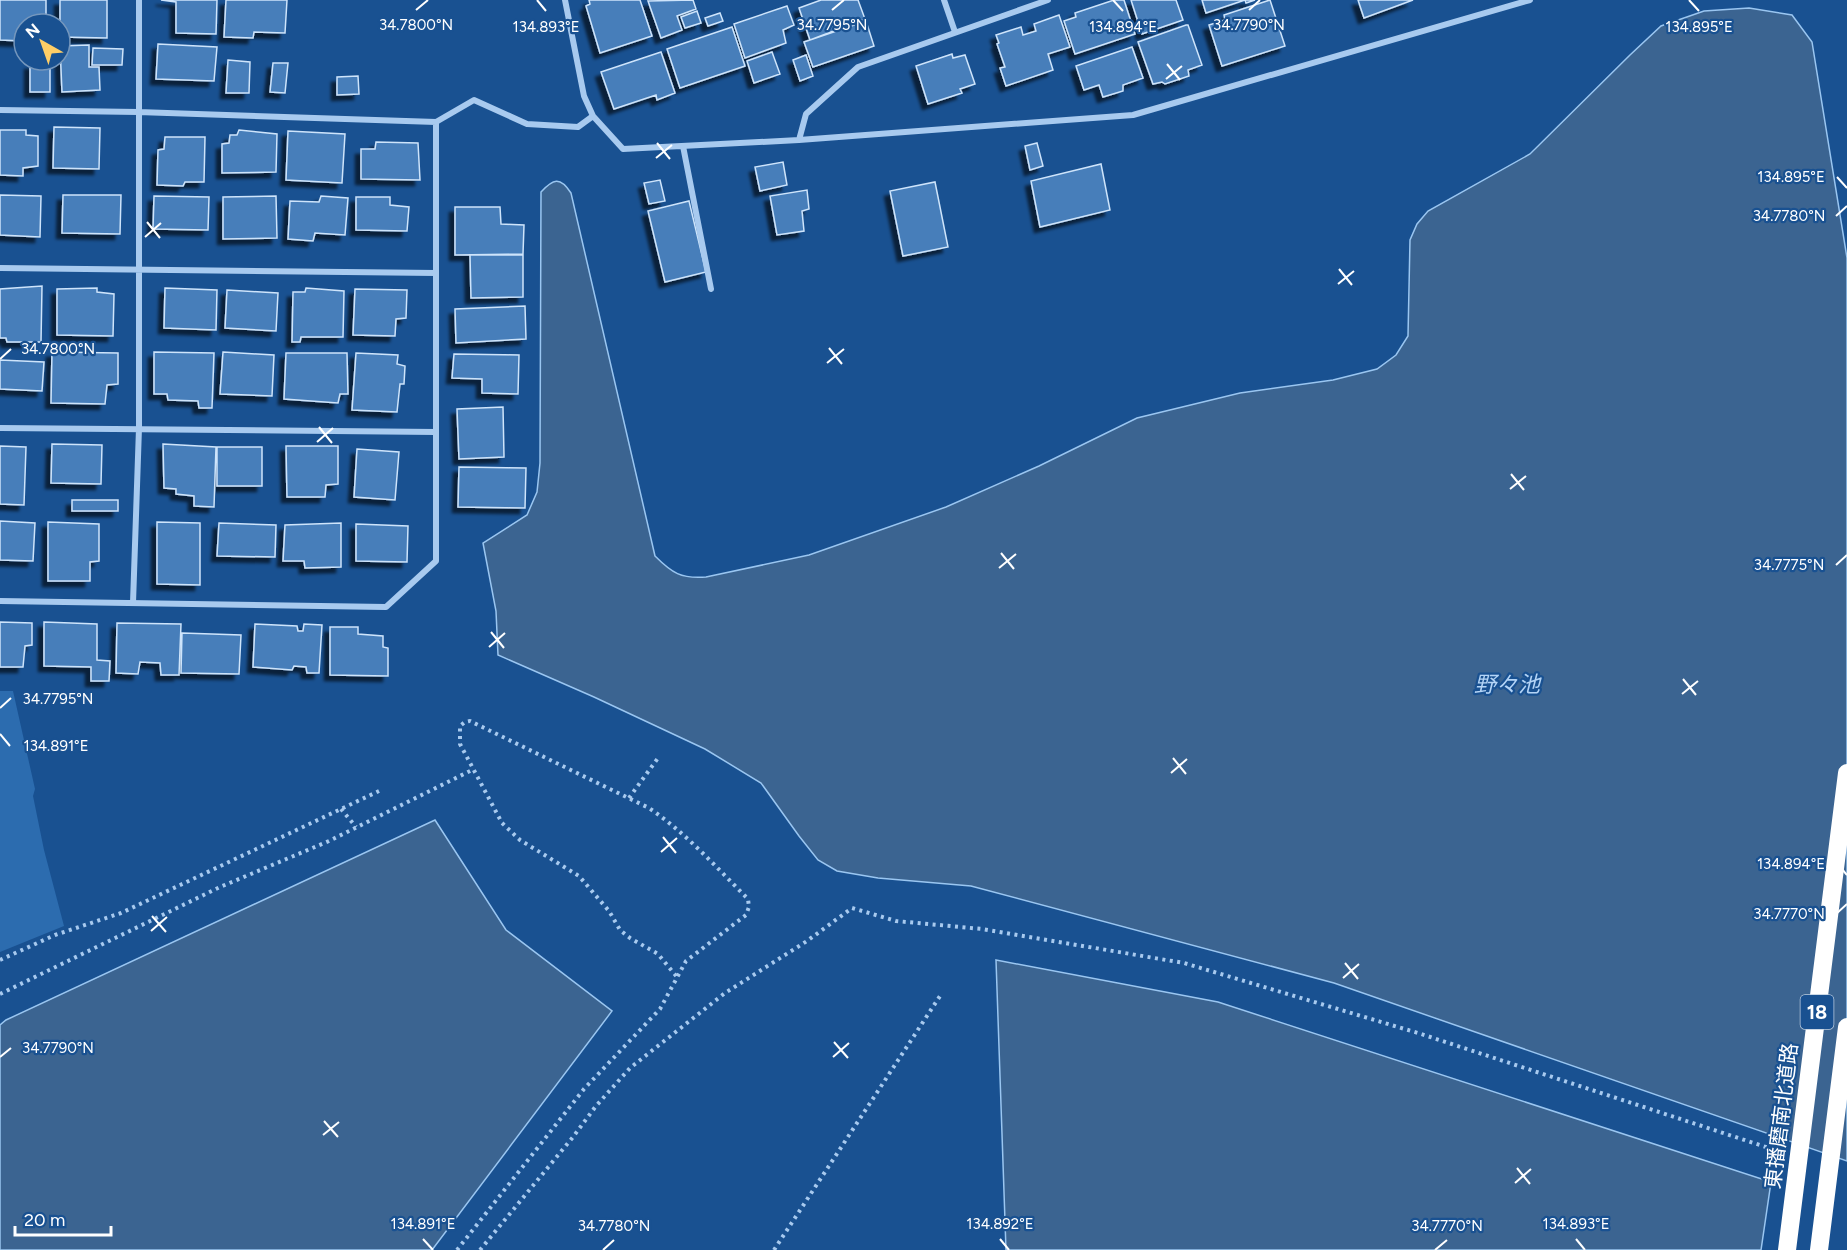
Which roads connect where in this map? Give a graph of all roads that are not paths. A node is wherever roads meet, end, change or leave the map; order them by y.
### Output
1 (139, 0) edge
2 (565, 0) edge
3 (944, 0) edge
4 (1048, 0) edge
5 (1530, 0) edge
6 (955, 32) junction
7 (0, 110) edge
8 (138, 112) junction
9 (593, 116) junction
10 (436, 122) junction
11 (799, 140) junction
12 (683, 146) junction
13 (0, 268) edge
14 (139, 270) junction
15 (436, 273) junction
16 (711, 289) dead end
17 (0, 428) edge
18 (139, 428) junction
19 (436, 432) junction
20 (0, 602) edge
21 (133, 603) junction
22 (1847, 773) edge
23 (1847, 1027) edge
24 (1786, 1250) edge
25 (1819, 1250) edge

1 - 8 street
2 - 9 street
3 - 6 street
4 - 6 street
5 - 11 street
6 - 11 street
7 - 8 street
8 - 10 street
8 - 14 street
9 - 10 street
9 - 12 street
10 - 15 street
11 - 12 street
12 - 16 street
13 - 14 street
14 - 15 street
14 - 18 street
15 - 19 street
17 - 18 street
18 - 19 street
18 - 21 street
19 - 21 street
20 - 21 street
22 - 24 highway, 東播磨南北道路 / 18, bridge
23 - 25 highway, 18, bridge

